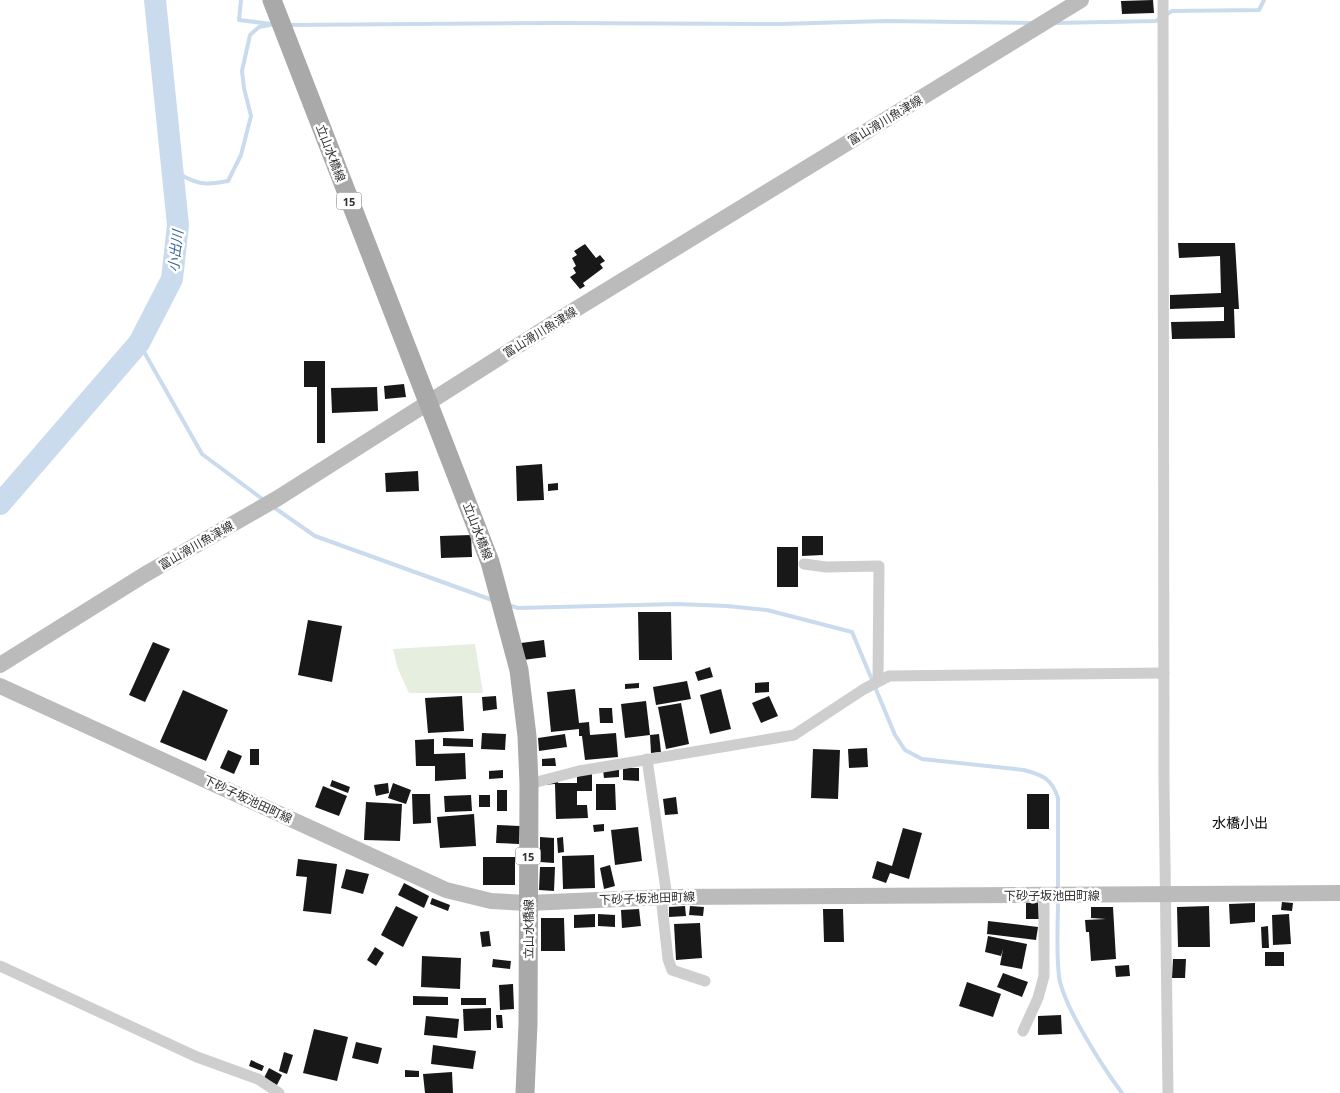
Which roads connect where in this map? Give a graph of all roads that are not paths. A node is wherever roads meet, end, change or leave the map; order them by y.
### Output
1 (272, 0) edge
2 (1081, 0) edge
3 (1163, 0) edge
4 (429, 402) junction
5 (804, 564) dead end
6 (0, 665) edge
7 (1164, 673) junction
8 (878, 680) junction
9 (0, 686) edge
10 (647, 759) junction
11 (529, 784) junction
12 (1340, 893) edge
13 (1044, 895) junction
14 (1166, 895) junction
15 (664, 897) junction
16 (528, 903) junction
17 (0, 966) edge
18 (705, 981) dead end
19 (1023, 1031) dead end
20 (279, 1093) edge
21 (525, 1093) edge
22 (1168, 1093) edge

1 - 4 main road, 立山水橋線 / 15
2 - 4 main road, 富山滑川魚津線
3 - 7 street
4 - 6 main road, 富山滑川魚津線
4 - 11 main road, 立山水橋線 / 15
5 - 8 street
7 - 8 street
7 - 14 street
8 - 10 street
9 - 16 main road, 下砂子坂池田町線
10 - 11 street
10 - 15 street
11 - 16 main road, 立山水橋線 / 15
12 - 14 main road, 下砂子坂池田町線
13 - 14 main road, 下砂子坂池田町線
13 - 15 main road, 下砂子坂池田町線
13 - 19 street
14 - 22 street
15 - 16 main road, 下砂子坂池田町線
15 - 18 street
16 - 21 main road, 立山水橋線 / 15
17 - 20 street

